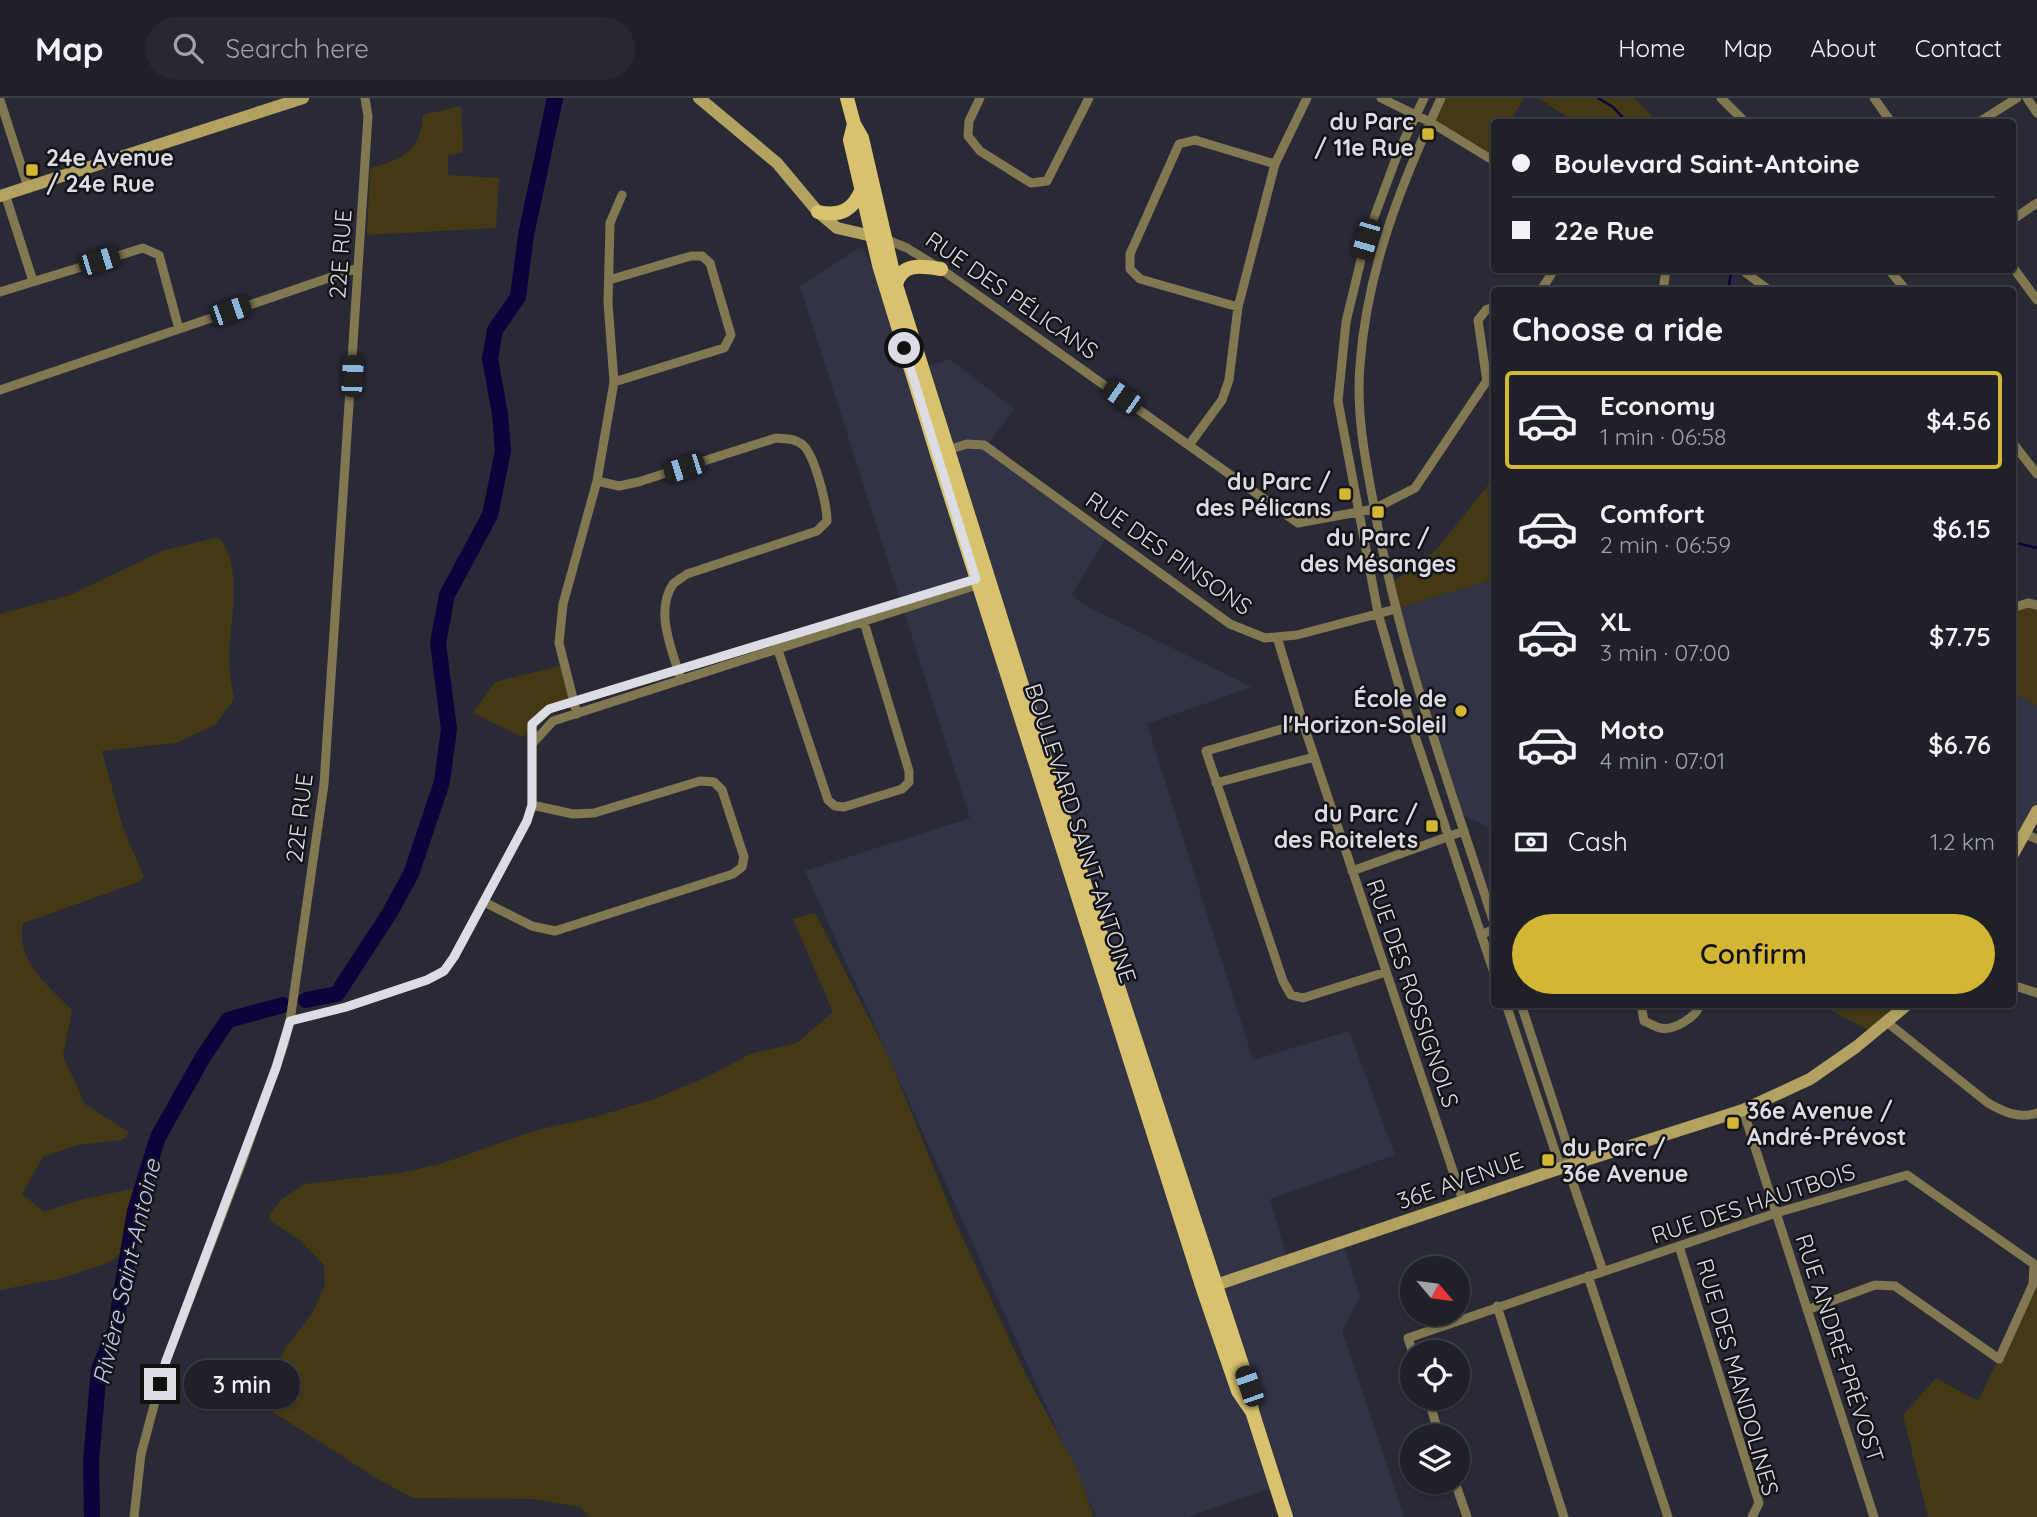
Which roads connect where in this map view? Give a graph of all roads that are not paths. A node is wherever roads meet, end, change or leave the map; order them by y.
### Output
1 (303, 98) edge
2 (365, 98) edge
3 (699, 98) edge
4 (847, 98) edge
5 (981, 98) edge
6 (1089, 98) edge
7 (1307, 98) edge
8 (1381, 98) edge
9 (1424, 98) edge
10 (1441, 98) edge
11 (1721, 98) edge
12 (1874, 98) edge
13 (2017, 98) edge
14 (2027, 98) edge
15 (0, 100) edge
16 (2037, 113) edge
17 (1416, 114) junction
18 (1742, 119) edge
19 (1889, 119) edge
20 (1984, 119) edge
21 (1430, 122) junction
22 (854, 124) junction
23 (1491, 159) edge
24 (1275, 164) junction
25 (28, 187) junction
26 (862, 189) junction
27 (2, 195) edge
28 (622, 195) dead end
29 (2037, 203) edge
30 (818, 212) junction
31 (2016, 217) edge
32 (878, 238) junction
33 (358, 268) junction
34 (941, 269) junction
35 (2016, 271) edge
36 (1746, 273) edge
37 (609, 280) junction
38 (33, 281) junction
39 (895, 285) junction
40 (1765, 287) edge
41 (0, 292) edge
42 (2037, 300) edge
43 (1238, 307) junction
44 (1491, 308) edge
45 (179, 329) junction
46 (1491, 375) edge
47 (614, 382) junction
48 (1487, 382) junction
49 (0, 390) edge
50 (1189, 445) junction
51 (2016, 447) edge
52 (943, 452) junction
53 (2037, 474) edge
54 (597, 481) junction
55 (1374, 509) junction
56 (1359, 512) junction
57 (982, 580) junction
58 (2037, 605) edge
59 (2016, 607) edge
60 (1396, 609) junction
61 (1378, 613) junction
62 (863, 618) junction
63 (1277, 637) junction
64 (777, 645) junction
65 (679, 676) junction
66 (1422, 696) junction
67 (1404, 700) junction
68 (574, 701) junction
69 (577, 714) junction
70 (1303, 723) junction
71 (531, 746) junction
72 (1314, 757) junction
73 (1216, 783) junction
74 (532, 805) junction
75 (2037, 811) edge
76 (1464, 831) junction
77 (1448, 835) junction
78 (2031, 836) edge
79 (2016, 852) edge
80 (1352, 871) junction
81 (484, 902) junction
82 (1491, 914) edge
83 (1491, 930) edge
84 (1481, 935) junction
85 (1491, 964) edge
86 (1386, 972) junction
87 (2016, 986) edge
88 (2037, 993) edge
89 (1507, 1008) edge
90 (1522, 1008) edge
91 (1642, 1008) edge
92 (1698, 1008) edge
93 (1904, 1008) edge
94 (290, 1021) junction
95 (1888, 1023) junction
96 (1743, 1111) junction
97 (2037, 1114) edge
98 (1567, 1166) junction
99 (1463, 1201) junction
100 (1776, 1213) junction
101 (1679, 1246) junction
102 (1603, 1271) junction
103 (1588, 1276) junction
104 (1209, 1287) junction
105 (1497, 1306) junction
106 (1807, 1310) junction
107 (1409, 1340) edge
108 (1459, 1494) edge
109 (134, 1517) edge
110 (1286, 1517) edge
111 (1467, 1517) edge
112 (1564, 1517) edge
113 (1668, 1517) edge
114 (1752, 1517) edge
115 (1874, 1517) edge

1 - 25 street
2 - 33 street, 22E RUE
3 - 30 street
4 - 22 main road
5 - 6 street
7 - 24 street
8 - 17 street
9 - 17 street
10 - 21 street
11 - 18 street
12 - 19 street
13 - 20 street
14 - 16 street
15 - 25 street
17 - 21 street
17 - 56 street
21 - 23 street
21 - 55 street
22 - 26 main road
22 - 32 main road
24 - 43 street
24 - 43 street
25 - 27 street
26 - 30 main road
26 - 32 main road
27 - 38 street
28 - 37 street
29 - 31 street
30 - 32 street
32 - 34 street, RUE DES PÉLICANS
32 - 39 main road, BOULEVARD SAINT-ANTOINE
32 - 52 main road, BOULEVARD SAINT-ANTOINE
33 - 45 street
33 - 94 street, 22E RUE
34 - 39 main road
34 - 50 street, RUE DES PÉLICANS
35 - 42 street
36 - 40 street
37 - 47 street
37 - 47 street
38 - 41 street
38 - 45 street
39 - 52 main road, BOULEVARD SAINT-ANTOINE
43 - 50 street
44 - 48 street
45 - 49 street
46 - 48 street, RUE DES PÉLICANS
47 - 54 street
48 - 55 street, RUE DES PÉLICANS
50 - 56 street, RUE DES PÉLICANS
51 - 53 street
52 - 57 main road, BOULEVARD SAINT-ANTOINE
52 - 63 street, RUE DES PINSONS
54 - 65 street
54 - 68 street
55 - 56 street, RUE DES PÉLICANS
55 - 60 street
56 - 61 street
57 - 62 street
57 - 104 main road, BOULEVARD SAINT-ANTOINE
58 - 59 street
60 - 61 street, RUE DES PINSONS
60 - 66 street
61 - 63 street, RUE DES PINSONS
61 - 67 street
62 - 64 street
62 - 64 street
63 - 70 street, RUE DES ROSSIGNOLS
64 - 65 street
65 - 68 street
65 - 69 street
66 - 67 street
66 - 76 street
67 - 77 street
68 - 69 street
68 - 71 street
69 - 71 street
70 - 72 street, RUE DES ROSSIGNOLS
70 - 73 street
71 - 74 street
72 - 73 street
72 - 80 street, RUE DES ROSSIGNOLS
73 - 86 street
74 - 81 street
74 - 81 street
75 - 78 street
76 - 77 street
76 - 82 street
77 - 80 street
77 - 84 street
78 - 79 street
80 - 86 street, RUE DES ROSSIGNOLS
81 - 94 street
83 - 84 street
84 - 85 street
86 - 99 street, RUE DES ROSSIGNOLS
87 - 88 street
89 - 98 street
90 - 98 street
91 - 92 street
93 - 95 street, 36E AVENUE
94 - 109 street, 22E RUE
95 - 96 street, 36E AVENUE
95 - 97 street
96 - 98 street, 36E AVENUE
96 - 100 street, RUE ANDRÉ-PRÉVOST
98 - 99 street, 36E AVENUE
98 - 102 street
99 - 104 street, 36E AVENUE
100 - 101 street, RUE DES HAUTBOIS
100 - 106 street, RUE ANDRÉ-PRÉVOST
100 - 106 street, RUE DES HAUTBOIS
101 - 102 street, RUE DES HAUTBOIS
101 - 114 street, RUE DES MANDOLINES
102 - 103 street, RUE DES HAUTBOIS
103 - 105 street, RUE DES HAUTBOIS
103 - 113 street
104 - 110 main road, BOULEVARD SAINT-ANTOINE
105 - 107 street, RUE DES HAUTBOIS
105 - 112 street
106 - 115 street, RUE ANDRÉ-PRÉVOST
108 - 111 street

